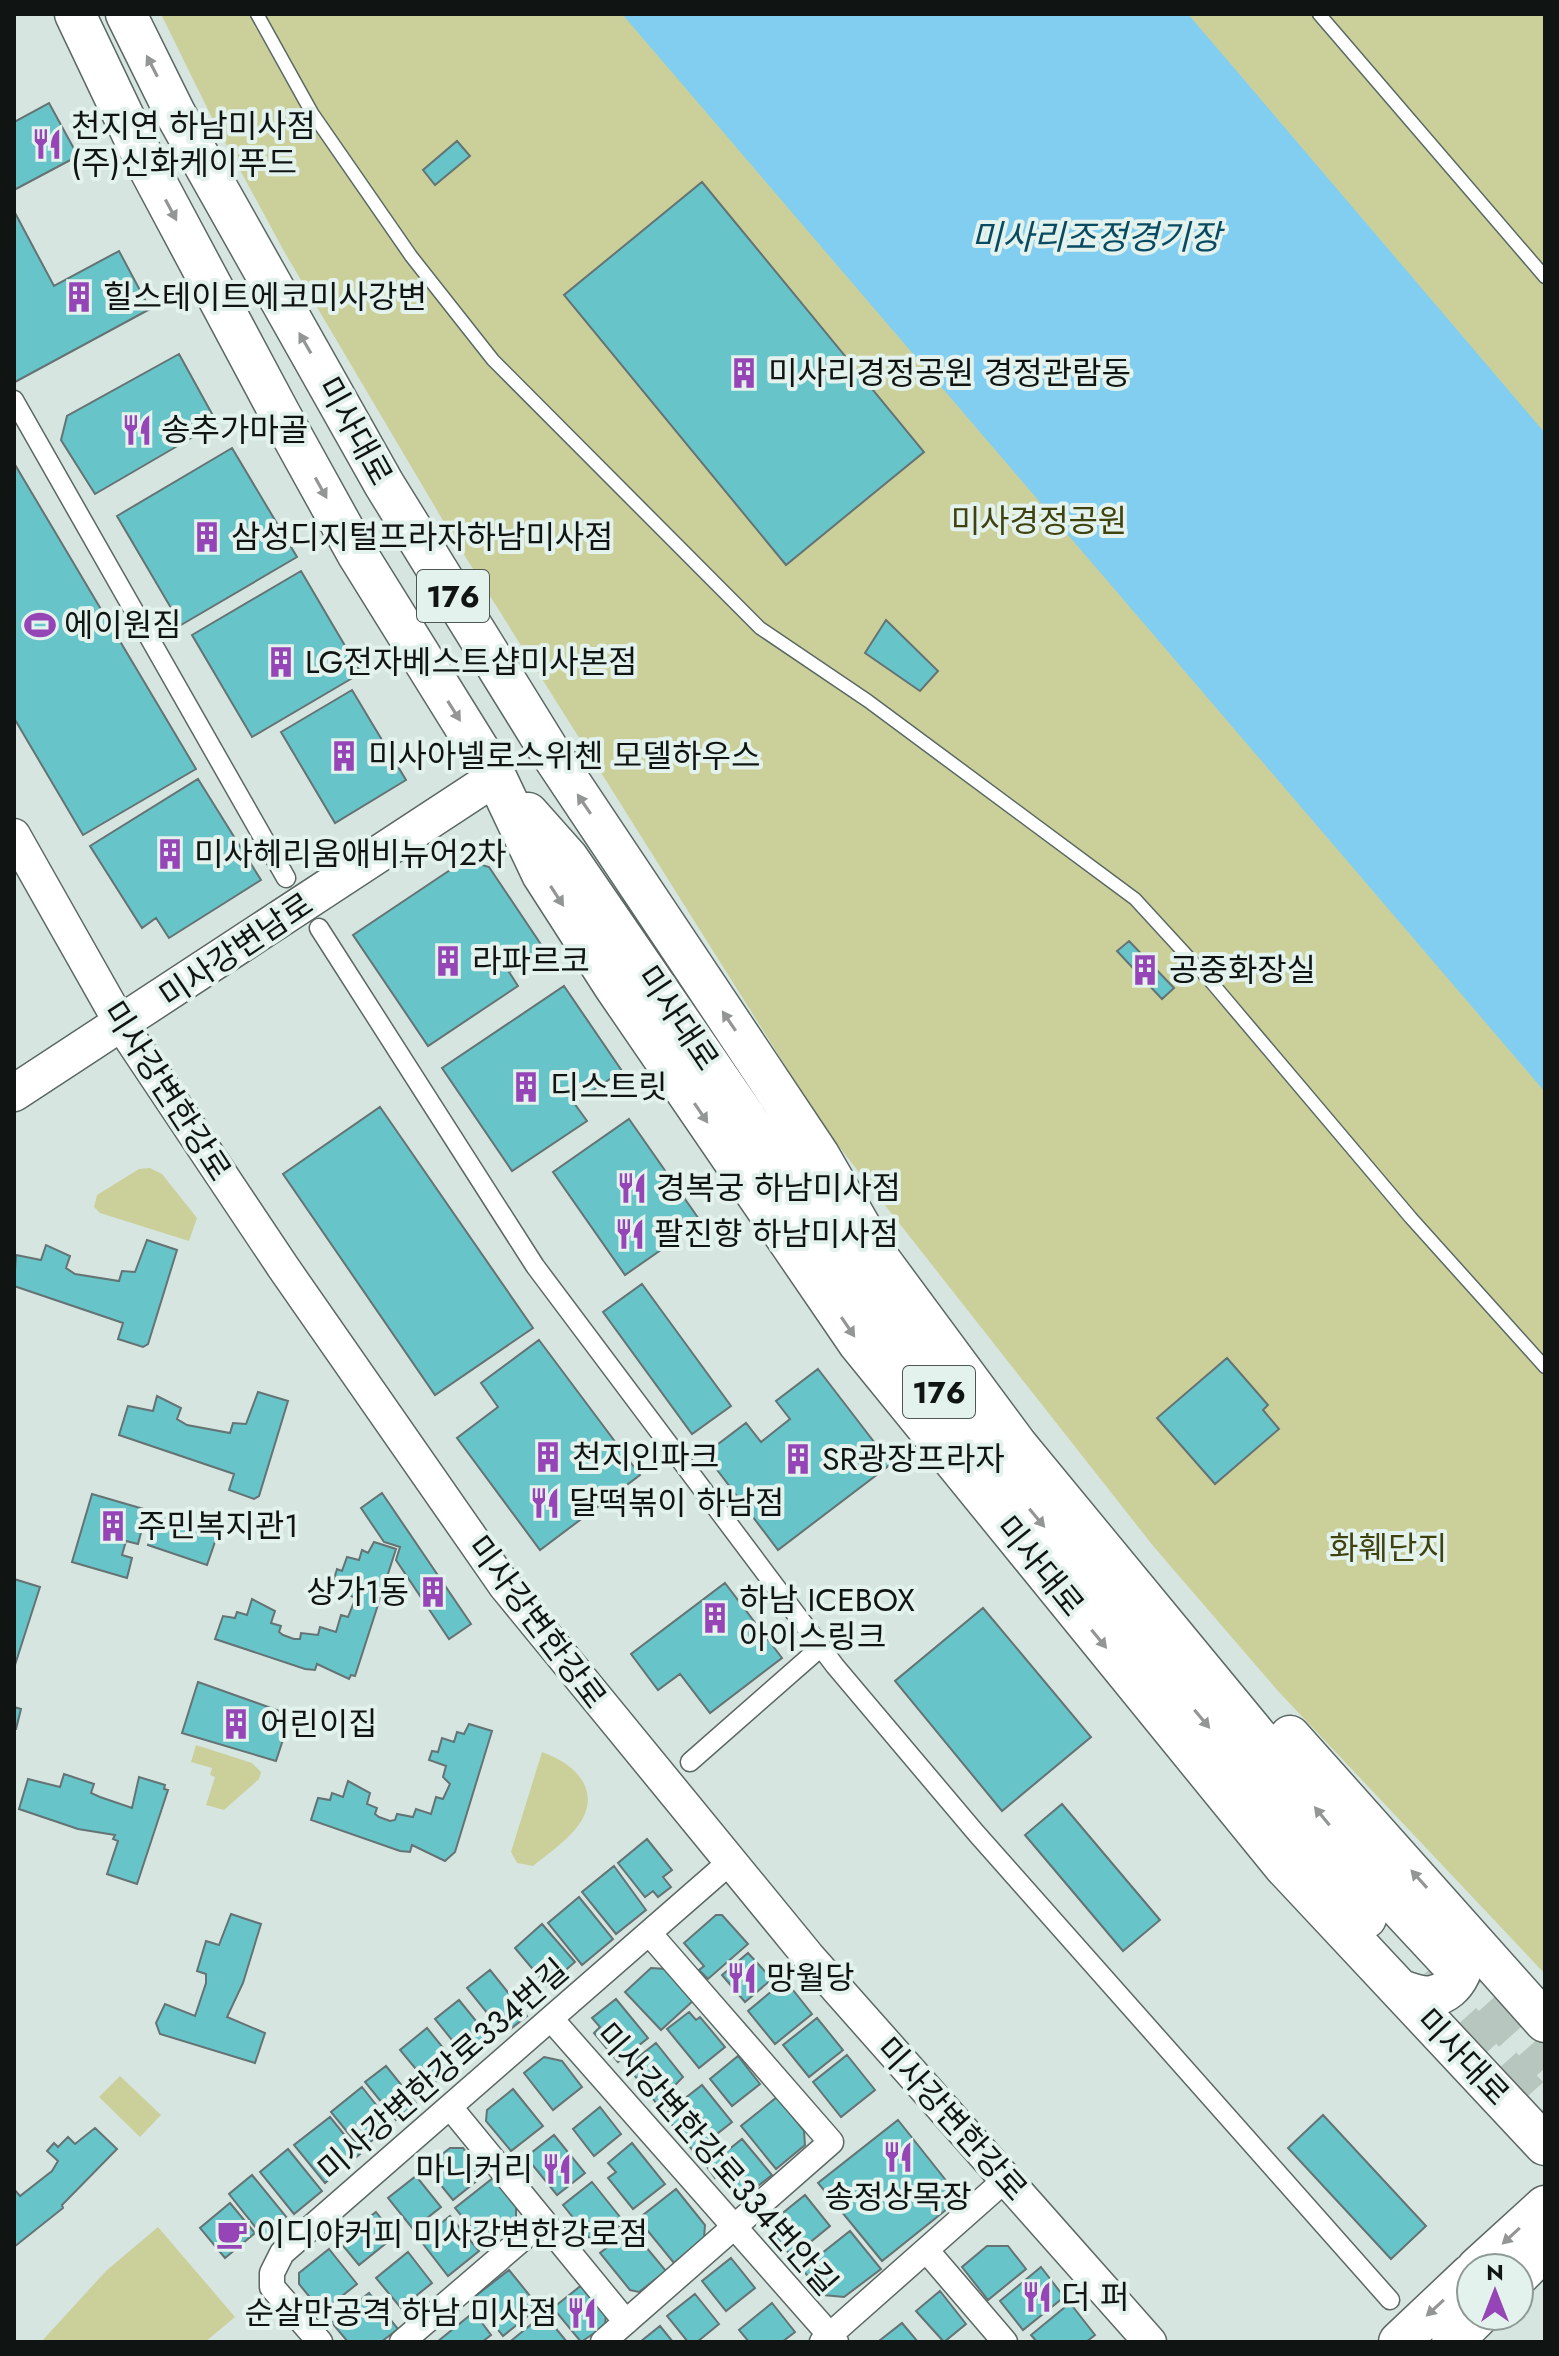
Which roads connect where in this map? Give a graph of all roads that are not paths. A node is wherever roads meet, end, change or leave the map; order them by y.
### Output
1 (75, 14) edge
2 (126, 14) edge
3 (257, 14) edge
4 (1319, 14) edge
5 (1545, 277) edge
6 (14, 400) edge
7 (496, 777) junction
8 (14, 835) edge
9 (286, 878) dead end
10 (319, 928) dead end
11 (122, 1026) junction
12 (14, 1093) edge
13 (819, 1155) junction
14 (1545, 1367) edge
15 (821, 1647) junction
16 (690, 1762) dead end
17 (729, 1863) junction
18 (1457, 1921) junction
19 (649, 1933) junction
20 (1423, 1975) junction
21 (551, 2019) junction
22 (1545, 2022) edge
23 (450, 2107) junction
24 (1545, 2145) edge
25 (1005, 2180) junction
26 (1545, 2206) edge
27 (543, 2221) junction
28 (734, 2227) junction
29 (927, 2251) junction
30 (1495, 2252) edge
31 (1455, 2289) edge
32 (1390, 2300) dead end
33 (626, 2322) junction
34 (829, 2340) edge
35 (320, 2342) edge
36 (402, 2342) edge
37 (603, 2342) edge
38 (1005, 2342) edge
39 (1150, 2342) edge
40 (1399, 2342) edge

1 -> 7 main road, 미사대로 / 176
13 -> 2 main road, 미사대로 / 176
3 - 14 lane
4 - 5 lane
6 - 9 street
7 - 11 main road, 미사강변남로
7 -> 20 main road, 미사대로
8 - 11 street, 미사강변한강로
10 - 15 street
11 - 12 main road, 미사강변남로
11 - 17 street, 미사강변한강로
18 -> 13 main road, 미사대로
20 -> 13 main road, 미사대로 / 176
15 - 16 street
15 - 32 street
17 - 19 street, 미사강변한강로334번길
17 - 25 street, 미사강변한강로
18 - 20 main road
18 - 22 main road, 미사대로
19 - 21 street, 미사강변한강로334번길
19 - 28 street
20 - 24 main road, 미사대로
21 - 23 street, 미사강변한강로334번길
21 - 28 street, 미사강변한강로334번안길
23 - 27 street
23 - 35 street, 미사강변한강로334번길
25 - 29 street
25 - 39 street, 미사강변한강로
26 -> 30 main road
27 - 33 street
27 - 36 street
28 - 33 street
28 - 34 street, 미사강변한강로334번안길
29 - 34 street
29 - 38 street
31 -> 40 main road
33 - 37 street

